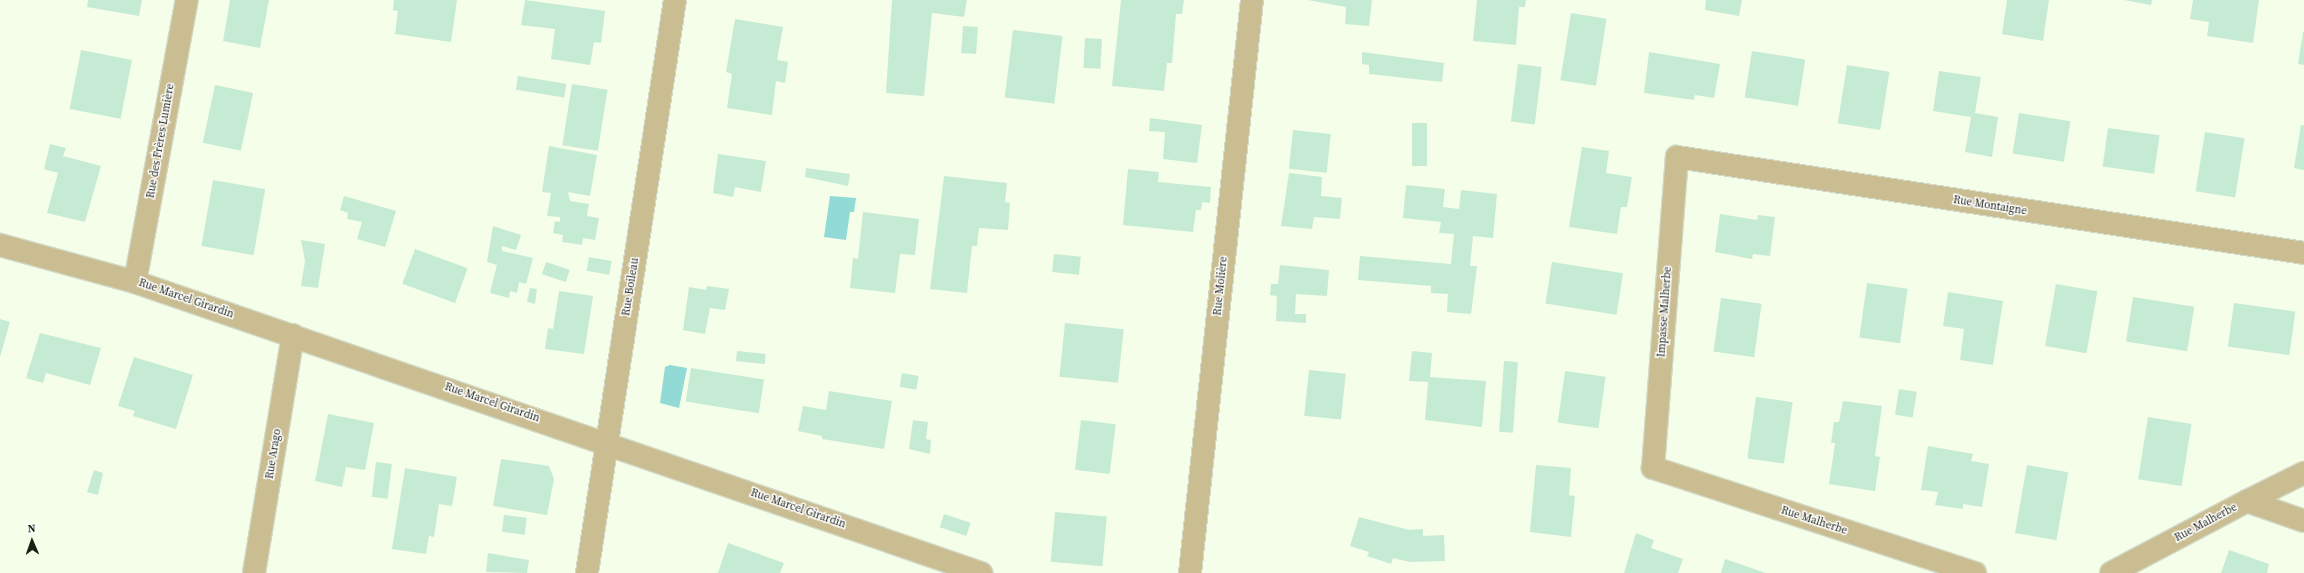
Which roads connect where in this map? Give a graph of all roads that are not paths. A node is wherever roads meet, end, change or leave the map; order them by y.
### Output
1 (187, 0) edge
2 (674, 0) edge
3 (1252, 0) edge
4 (1677, 157) joint
5 (0, 245) edge
6 (2304, 253) edge
7 (135, 282) junction
8 (293, 335) junction
9 (607, 442) junction
10 (1653, 468) joint
11 (2304, 473) edge
12 (2247, 502) junction
13 (2304, 521) edge
14 (254, 573) edge
15 (587, 573) edge
16 (981, 573) edge
17 (1190, 573) edge
18 (1975, 573) edge
19 (2111, 573) edge

1 - 7 street, Rue des Frères Lumière
2 - 9 street, Rue Boileau
3 - 17 street, Rue Molière
4 - 6 street, Rue Montaigne
4 - 10 street, Impasse Malherbe
5 - 7 street, Rue Marcel Girardin
7 - 8 street, Rue Marcel Girardin
8 - 9 street, Rue Marcel Girardin
8 - 14 street, Rue Arago
9 - 15 street, Rue Boileau
9 - 16 street, Rue Marcel Girardin
10 - 18 street, Rue Malherbe
11 - 12 street
12 - 13 street, Rue Malherbe
12 - 19 street, Rue Malherbe

